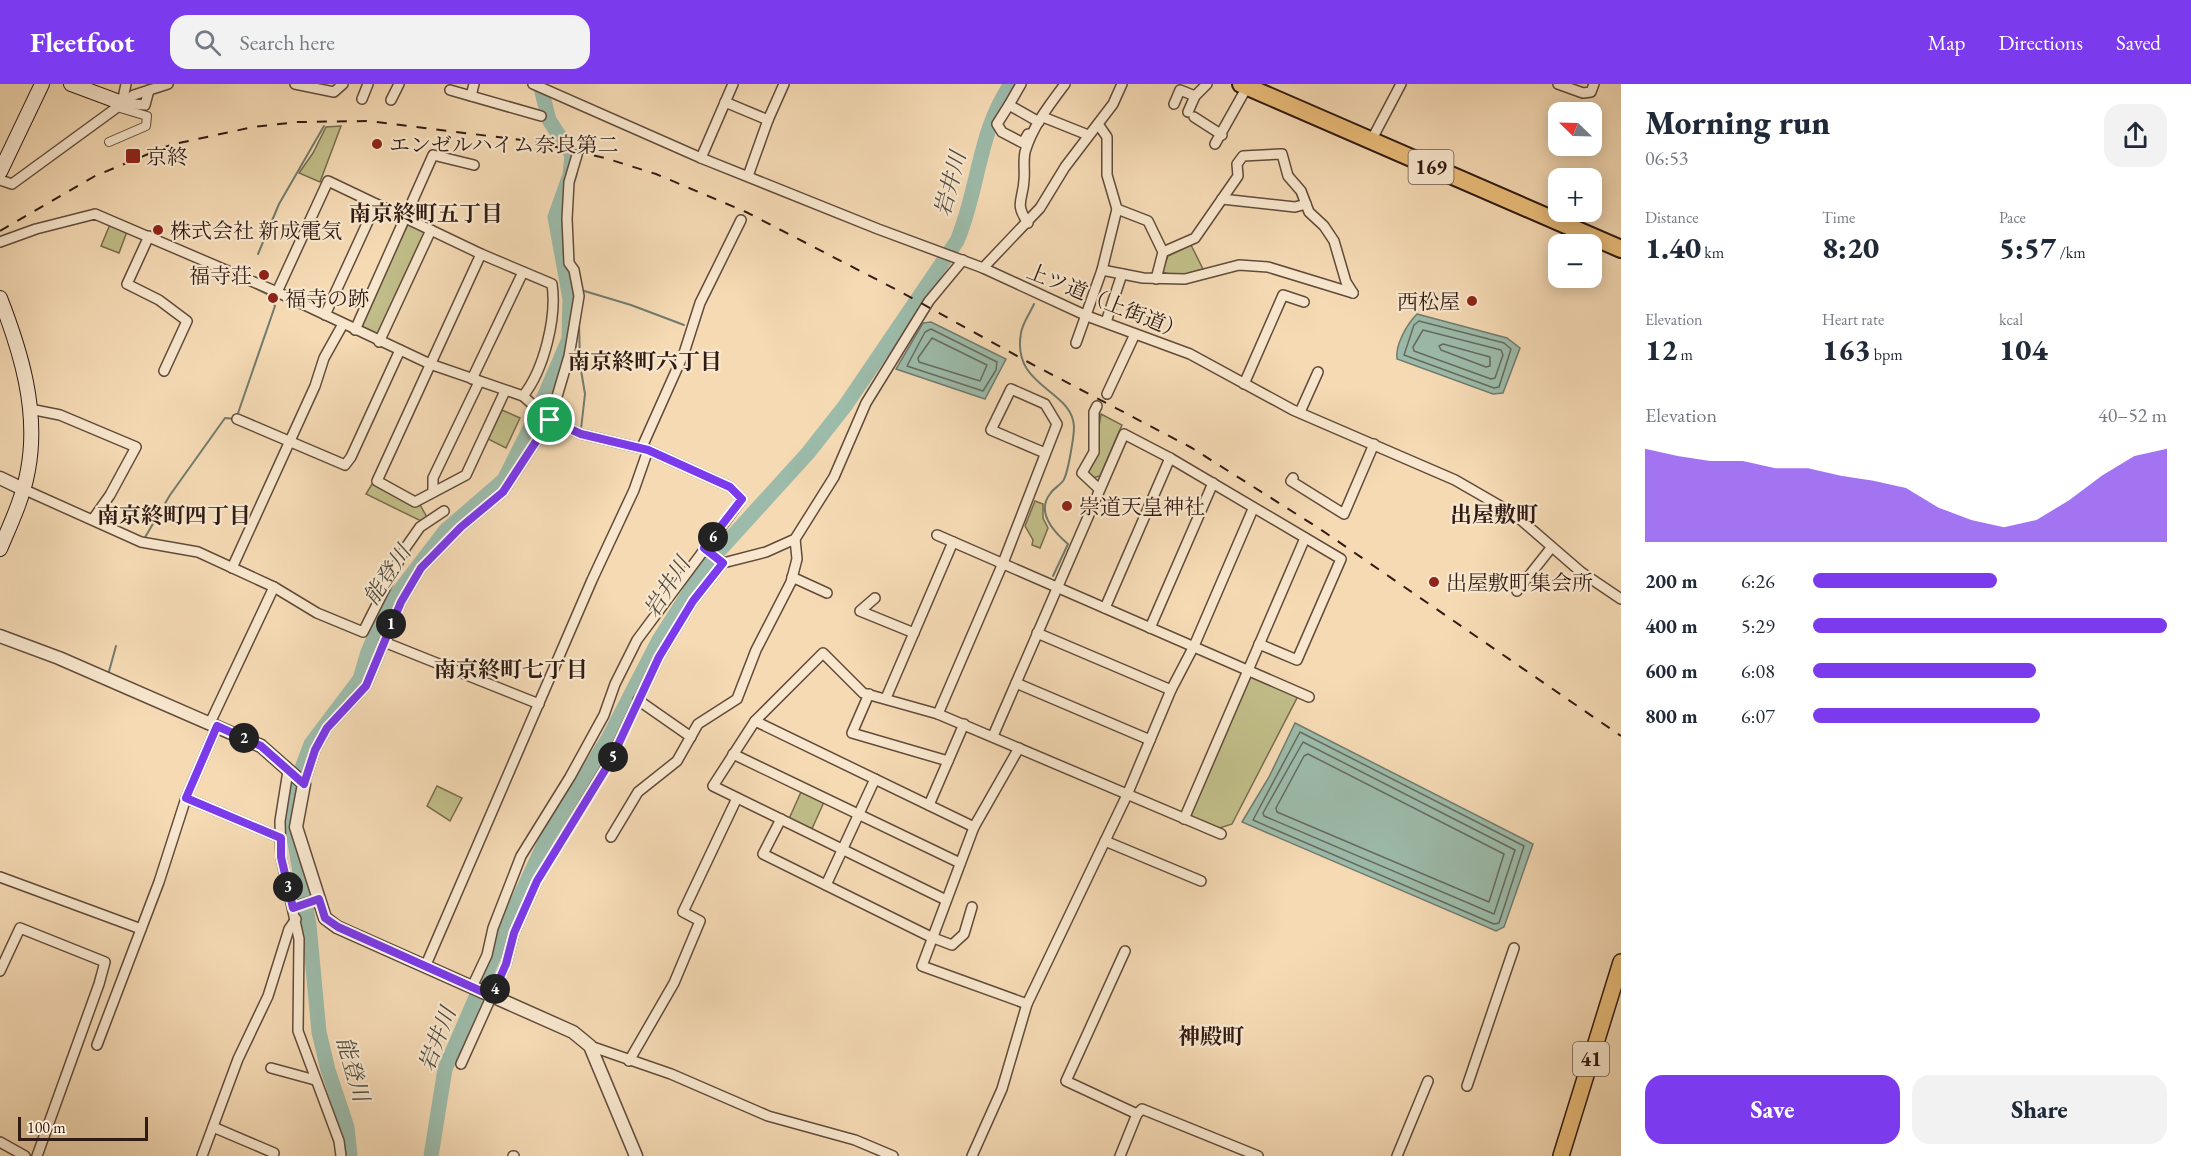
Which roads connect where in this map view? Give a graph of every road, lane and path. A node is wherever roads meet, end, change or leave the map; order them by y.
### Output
1 (42, 84) edge
2 (71, 84) edge
3 (126, 84) edge
4 (168, 84) edge
5 (295, 84) edge
6 (343, 84) edge
7 (368, 84) edge
8 (399, 84) edge
9 (474, 84) edge
10 (733, 84) edge
11 (784, 84) edge
12 (1021, 84) edge
13 (1065, 84) edge
14 (1122, 84) edge
15 (1207, 84) edge
16 (1401, 84) edge
17 (1558, 84) edge
18 (1594, 84) edge
19 (1244, 85) edge
20 (541, 86) edge
21 (450, 90) dead end
22 (471, 96) junction
23 (1196, 96) junction
24 (362, 99) dead end
25 (391, 100) dead end
26 (725, 102) junction
27 (1174, 104) dead end
28 (119, 105) junction
29 (1009, 105) junction
30 (541, 116) dead end
31 (768, 120) junction
32 (1039, 123) junction
33 (1098, 124) junction
34 (1089, 135) junction
35 (1222, 135) junction
36 (1371, 141) junction
37 (109, 142) dead end
38 (1215, 144) dead end
39 (577, 155) dead end
40 (701, 158) junction
41 (474, 165) dead end
42 (0, 172) edge
43 (748, 176) junction
44 (0, 180) edge
45 (1222, 199) junction
46 (376, 204) junction
47 (1306, 204) junction
48 (1117, 209) junction
49 (405, 217) junction
50 (741, 220) dead end
51 (1028, 223) junction
52 (431, 230) junction
53 (149, 236) junction
54 (0, 242) edge
55 (1621, 249) edge
56 (1163, 252) junction
57 (481, 254) junction
58 (963, 260) junction
59 (983, 268) junction
60 (1102, 270) junction
61 (523, 272) junction
62 (1122, 274) junction
63 (1156, 279) junction
64 (277, 292) junction
65 (0, 298) edge
66 (1304, 302) dead end
67 (326, 315) junction
68 (1087, 316) junction
69 (1106, 322) junction
70 (343, 324) junction
71 (355, 330) junction
72 (1135, 334) junction
73 (379, 342) junction
74 (1077, 343) dead end
75 (400, 350) junction
76 (430, 364) junction
77 (165, 371) dead end
78 (1318, 372) dead end
79 (475, 381) junction
80 (1244, 384) junction
81 (505, 392) junction
82 (1107, 394) dead end
83 (526, 399) junction
84 (1097, 406) dead end
85 (30, 409) junction
86 (1300, 412) junction
87 (548, 418) junction
88 (237, 419) dead end
89 (288, 443) junction
90 (1374, 444) junction
91 (645, 449) junction
92 (1046, 453) junction
93 (1170, 458) junction
94 (0, 478) edge
95 (1293, 478) dead end
96 (1214, 483) junction
97 (23, 489) junction
98 (1099, 489) junction
99 (433, 492) junction
100 (1253, 509) junction
101 (444, 511) dead end
102 (93, 519) junction
103 (937, 535) dead end
104 (1305, 538) junction
105 (795, 539) junction
106 (953, 542) junction
107 (706, 548) junction
108 (1551, 548) junction
109 (0, 549) edge
110 (722, 562) junction
111 (1003, 563) junction
112 (232, 568) junction
113 (792, 577) junction
114 (274, 587) junction
115 (1057, 587) junction
116 (1517, 591) dead end
117 (827, 593) dead end
118 (874, 598) dead end
119 (1621, 599) edge
120 (1105, 608) junction
121 (1150, 628) junction
122 (914, 633) junction
123 (1037, 633) junction
124 (0, 636) edge
125 (384, 642) junction
126 (1260, 644) junction
127 (1194, 646) junction
128 (1247, 670) junction
129 (1016, 683) junction
130 (1171, 690) junction
131 (869, 694) junction
132 (1309, 697) dead end
133 (886, 698) junction
134 (638, 699) junction
135 (539, 704) junction
136 (938, 714) junction
137 (755, 722) junction
138 (964, 724) junction
139 (213, 725) junction
140 (993, 736) junction
141 (691, 737) junction
142 (1150, 740) junction
143 (1019, 748) junction
144 (733, 754) junction
145 (948, 761) junction
146 (297, 778) junction
147 (875, 779) junction
148 (1127, 795) junction
149 (186, 798) junction
150 (737, 798) junction
151 (929, 805) junction
152 (859, 814) junction
153 (781, 819) junction
154 (1184, 819) junction
155 (974, 827) junction
156 (1221, 834) dead end
157 (611, 837) dead end
158 (281, 838) junction
159 (1106, 841) junction
160 (842, 849) junction
161 (960, 863) junction
162 (0, 877) edge
163 (1201, 881) dead end
164 (826, 885) junction
165 (317, 900) junction
166 (946, 900) junction
167 (972, 907) dead end
168 (294, 908) junction
169 (296, 919) junction
170 (141, 929) junction
171 (931, 937) junction
172 (1514, 948) dead end
173 (1125, 951) dead end
174 (1621, 962) edge
175 (425, 967) junction
176 (0, 971) edge
177 (473, 988) junction
178 (491, 995) junction
179 (1028, 1004) junction
180 (97, 1045) dead end
181 (590, 1046) junction
182 (629, 1061) junction
183 (461, 1064) dead end
184 (271, 1068) dead end
185 (315, 1080) junction
186 (1428, 1081) dead end
187 (1467, 1086) dead end
188 (1137, 1114) junction
189 (213, 1127) junction
190 (1, 1145) edge
191 (274, 1153) dead end
192 (25, 1156) edge
193 (37, 1156) edge
194 (202, 1156) edge
195 (341, 1156) edge
196 (636, 1156) edge
197 (893, 1156) edge
198 (972, 1156) edge
199 (1120, 1156) edge
200 (1258, 1156) edge
201 (1397, 1156) edge
202 (1561, 1156) edge

1 - 42 main road
2 - 28 main road
3 - 28 street
4 - 28 street
5 - 6 street
7 - 24 street
8 - 25 street
9 - 22 street
10 - 26 street
11 - 31 street
12 - 29 street
13 - 32 street
14 - 33 street
15 - 23 street
16 - 36 street
17 - 18 street
19 - 35 street
19 - 36 highway, 169
20 - 40 street, 上ツ道（上街道）
21 - 22 street
22 - 30 street
23 - 27 street
23 - 35 street
26 - 31 street
26 - 40 street
28 - 37 street
28 - 44 street
29 - 32 street
29 - 32 street
31 - 43 street
32 - 34 street
32 - 51 street
33 - 34 street
33 - 48 street
34 - 51 street
35 - 38 street
36 - 55 highway, 169
39 - 87 street
40 - 43 street, 上ツ道（上街道）
41 - 49 street
43 - 58 street, 上ツ道（上街道）
45 - 47 street
45 - 47 street
45 - 56 street
46 - 49 street
46 - 64 street
46 - 67 street
47 - 63 street
48 - 56 street
48 - 60 street
49 - 52 street
49 - 71 street
50 - 91 street
51 - 59 street
52 - 57 street
52 - 73 street
53 - 54 street
53 - 64 street
53 - 77 street
56 - 63 street
57 - 61 street
57 - 76 street
58 - 59 street, 上ツ道（上街道）
58 - 105 street
59 - 68 street, 上ツ道（上街道）
60 - 62 street
60 - 68 street
61 - 79 street
61 - 83 street
62 - 63 street
62 - 69 street
64 - 67 street
65 - 85 main road
66 - 80 street
67 - 70 street
68 - 69 street, 上ツ道（上街道）
68 - 74 street
69 - 72 street, 上ツ道（上街道）
70 - 71 street
70 - 89 street
71 - 73 street
72 - 80 street, 上ツ道（上街道）
72 - 82 street
73 - 75 street
75 - 76 street
75 - 89 street
76 - 79 street
76 - 99 street
78 - 86 street
79 - 81 street
79 - 99 street
80 - 86 street, 上ツ道（上街道）
81 - 83 street
81 - 99 street
83 - 87 street
84 - 98 street
85 - 97 main road
85 - 102 street
86 - 90 street, 上ツ道（上街道）
87 - 91 street
87 - 125 street
88 - 89 street
89 - 112 street
90 - 95 street
90 - 108 street, 上ツ道（上街道）
91 - 107 street
91 - 135 street
92 - 92 street
92 - 111 street
93 - 96 street
93 - 98 street
93 - 120 street
94 - 97 street
96 - 100 street
96 - 121 street
97 - 102 street
97 - 109 main road
98 - 115 street
100 - 104 street
100 - 127 street
101 - 114 street
102 - 112 street
103 - 106 street
104 - 126 street
104 - 126 street
105 - 110 street
105 - 113 street
106 - 111 street
106 - 122 street
107 - 110 street
107 - 177 street
108 - 116 street
108 - 119 street, 上ツ道（上街道）
110 - 134 street
111 - 115 street
111 - 136 street
112 - 114 street
113 - 117 street
113 - 141 street
114 - 139 street
115 - 120 street
115 - 123 street
118 - 122 street
120 - 121 street
121 - 127 street
122 - 133 street
123 - 129 street
123 - 130 street
124 - 139 street
125 - 135 street
125 - 146 street
126 - 128 street
127 - 128 street
127 - 130 street
128 - 132 street
128 - 154 street
129 - 140 street
129 - 142 street
130 - 142 street
131 - 133 street
131 - 137 street
131 - 145 street
133 - 136 street
134 - 141 street
134 - 178 street
135 - 175 street
136 - 138 street
137 - 144 street
137 - 147 street
138 - 140 street
138 - 145 street
139 - 146 street
139 - 149 street
140 - 143 street
141 - 157 street
142 - 148 street
143 - 148 street
143 - 155 street
144 - 150 street
144 - 152 street
145 - 151 street
146 - 158 street
146 - 165 street
147 - 151 street
147 - 152 street
148 - 154 street
148 - 159 street
149 - 158 street
149 - 170 street
150 - 153 street
150 - 182 street
151 - 155 street
152 - 160 street
152 - 161 street
153 - 160 street
153 - 164 street
154 - 156 street
155 - 161 street
158 - 168 street
159 - 163 street
159 - 179 street
160 - 164 street
160 - 166 street
161 - 166 street
162 - 170 street
164 - 171 street
165 - 168 street
165 - 175 street
166 - 171 street
167 - 171 street
168 - 169 street
169 - 185 street
169 - 189 street
170 - 180 street
171 - 179 street
172 - 187 street
173 - 188 street
174 - 202 main road, 41
175 - 177 street
176 - 193 street
177 - 178 street
178 - 181 street
178 - 183 street
179 - 198 street
181 - 182 street
181 - 196 street
182 - 197 street
184 - 185 street
185 - 195 street
186 - 201 street
188 - 199 street
188 - 200 street
189 - 191 street
189 - 194 street
190 - 192 street

